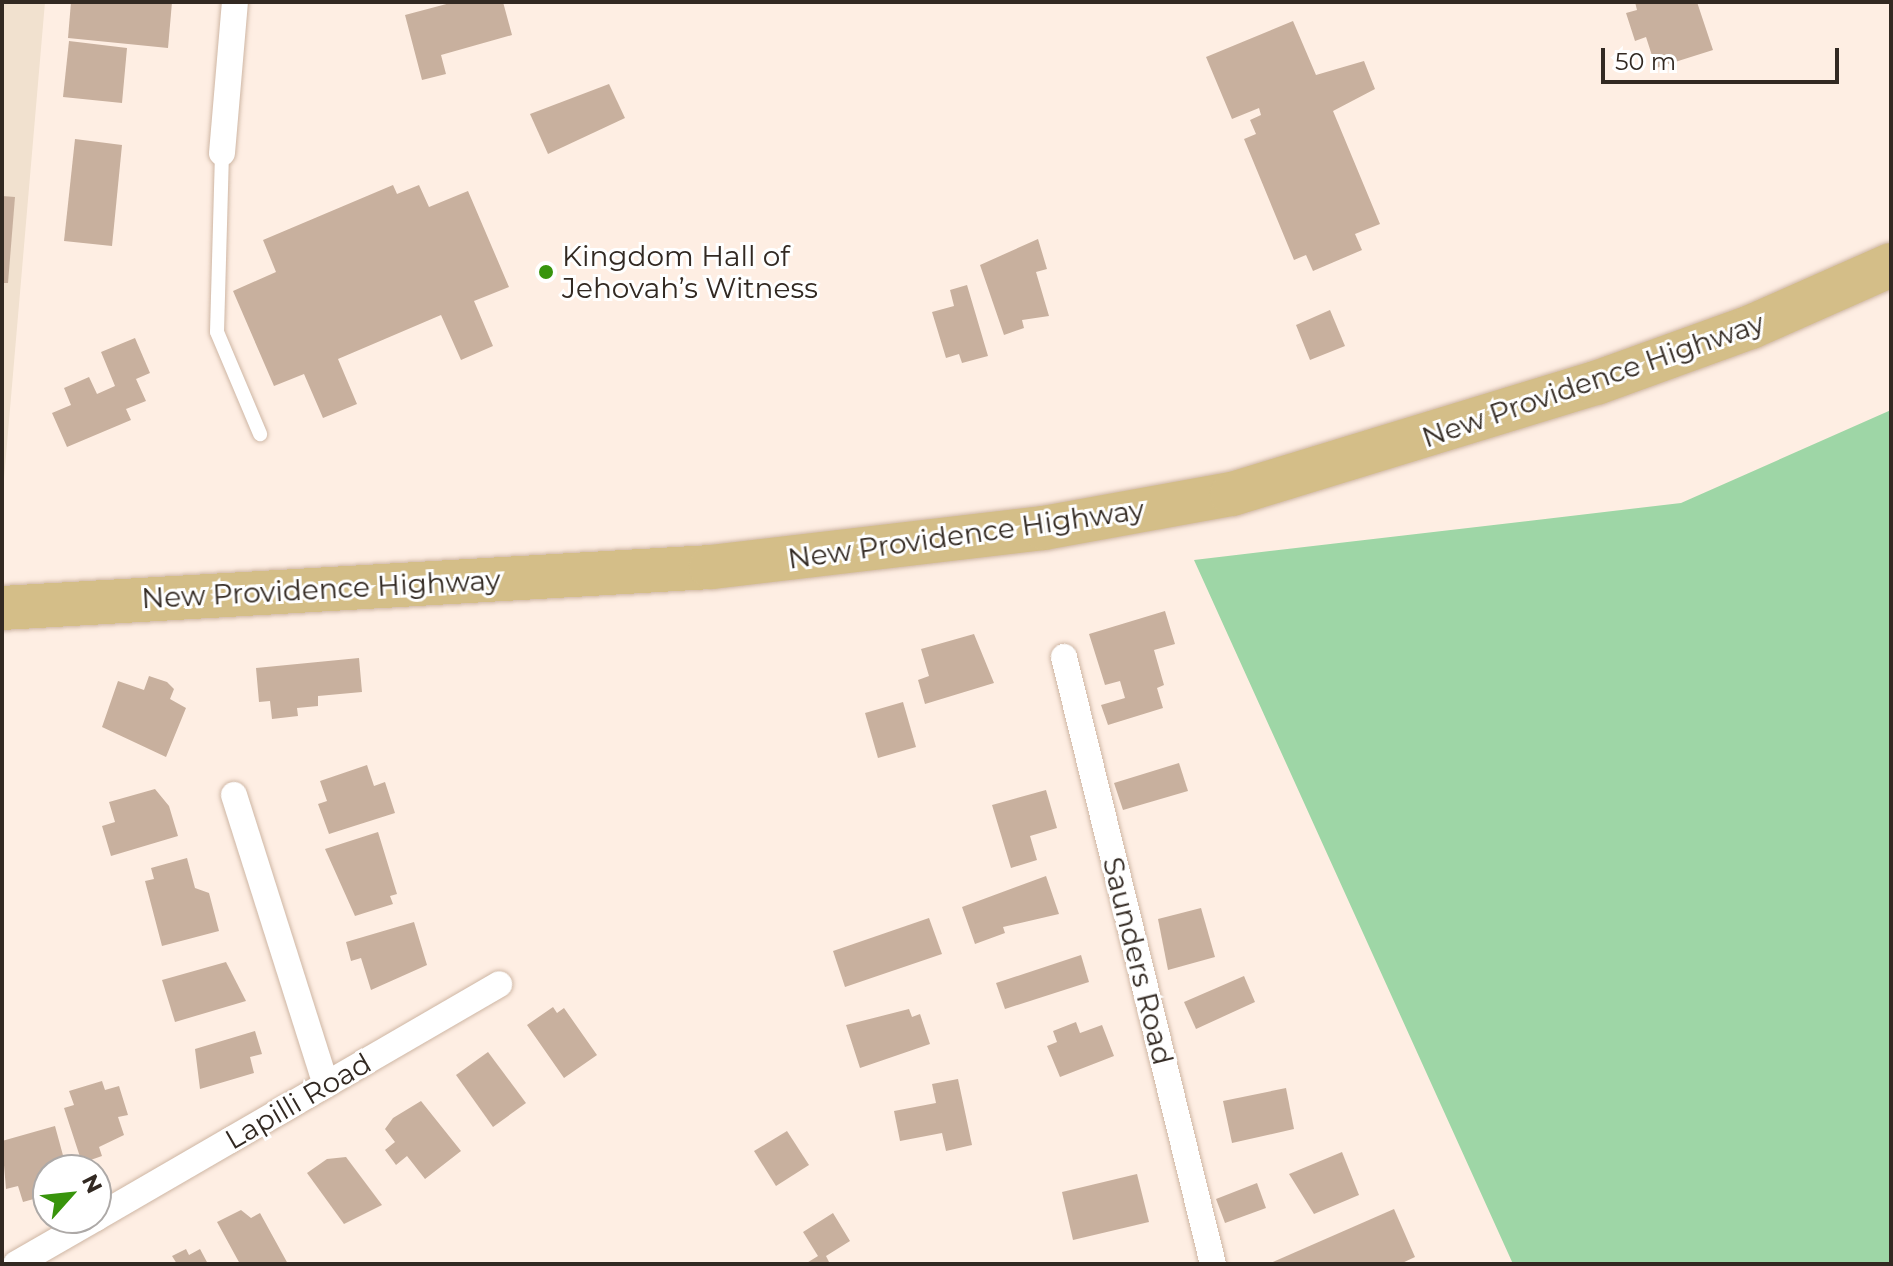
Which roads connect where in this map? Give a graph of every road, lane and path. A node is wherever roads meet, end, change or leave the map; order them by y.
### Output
1 (235, 2) edge
2 (222, 153) joint
3 (1891, 265) edge
4 (260, 434) dead end
5 (2, 608) edge
6 (1064, 657) dead end
7 (234, 795) dead end
8 (499, 984) dead end
9 (326, 1085) junction
10 (112, 1209) edge
11 (68, 1234) edge
12 (16, 1264) edge
13 (1213, 1264) edge

1 - 2 street
2 - 4 lane
3 - 5 highway, New Providence Highway
6 - 13 street, Saunders Road
7 - 9 street
8 - 9 street, Lapilli Road
9 - 10 street, Lapilli Road
11 - 12 street, Lapilli Road

